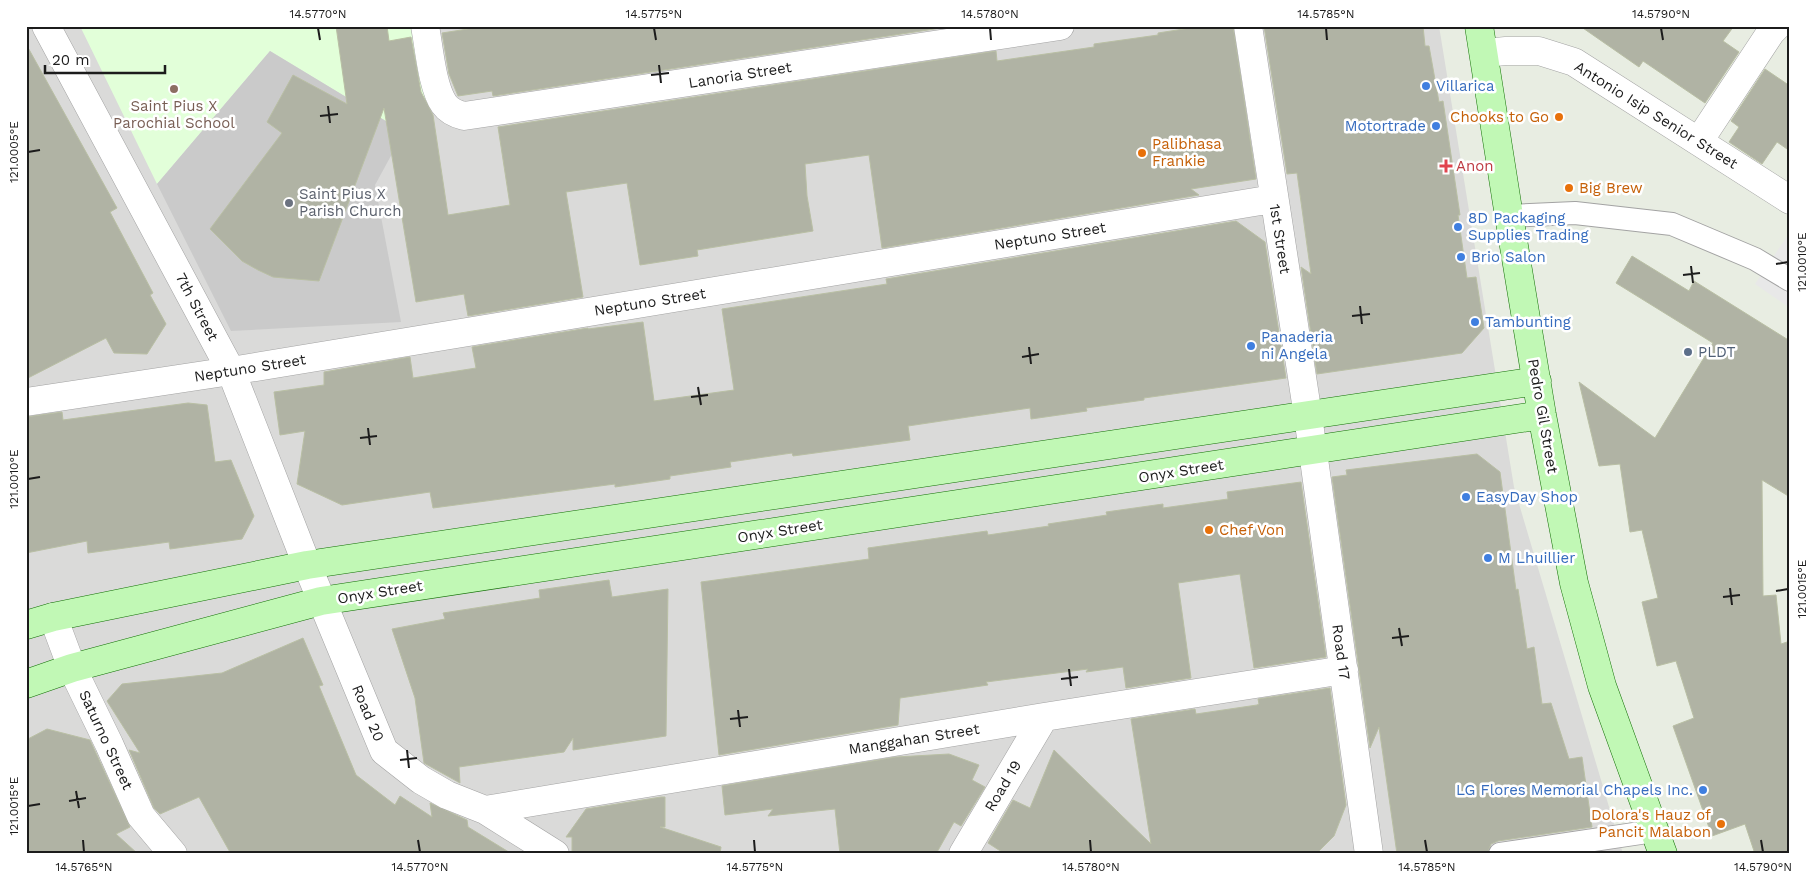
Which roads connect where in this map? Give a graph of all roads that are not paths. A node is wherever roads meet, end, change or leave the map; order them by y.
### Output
1 (46, 26) edge
2 (425, 26) edge
3 (1060, 26) edge
4 (1248, 26) edge
5 (1480, 26) edge
6 (1777, 26) edge
7 (1484, 53) junction
8 (1699, 141) junction
9 (1274, 199) junction
10 (1790, 200) edge
11 (1509, 216) junction
12 (1790, 280) edge
13 (231, 371) junction
14 (1537, 381) junction
15 (26, 402) edge
16 (1542, 415) junction
17 (1308, 416) junction
18 (1312, 451) junction
19 (307, 565) junction
20 (321, 601) junction
21 (53, 617) junction
22 (26, 625) edge
23 (72, 668) junction
24 (1344, 670) junction
25 (26, 684) edge
26 (1044, 718) junction
27 (485, 810) junction
28 (1658, 842) edge
29 (173, 854) edge
30 (555, 854) edge
31 (963, 854) edge
32 (1369, 854) edge
33 (1500, 854) edge

1 - 13 street, 7th Street
2 - 3 street, Lanoria Street
4 - 9 street, 1st Street
5 - 7 main road, Pedro Gil Street
6 - 8 street
7 - 8 street, Antonio Isip Senior Street
7 - 11 main road, Pedro Gil Street
8 - 10 street, Antonio Isip Senior Street
9 - 13 street, Neptuno Street
9 - 17 street, 1st Street
11 - 12 lane
11 - 14 main road, Pedro Gil Street
13 - 15 street, Neptuno Street
13 - 19 street, 7th Street
14 - 16 main road, Pedro Gil Street
14 - 17 main road
16 - 18 main road, Onyx Street
16 - 28 main road, Pedro Gil Street
17 - 18 street, 1st Street
17 - 19 main road
18 - 20 main road, Onyx Street
18 - 24 street, Road 17
19 - 20 street, 7th Street
19 - 21 main road
20 - 23 main road, Onyx Street
20 - 27 street, Road 20
21 - 22 main road
21 - 23 street, Saturno Street
23 - 25 main road, Onyx Street
23 - 29 street, Saturno Street
24 - 26 street, Manggahan Street
24 - 32 street, Road 17
26 - 27 street, Manggahan Street
26 - 31 street, Road 19
27 - 30 street, Road 20
28 - 33 lane

